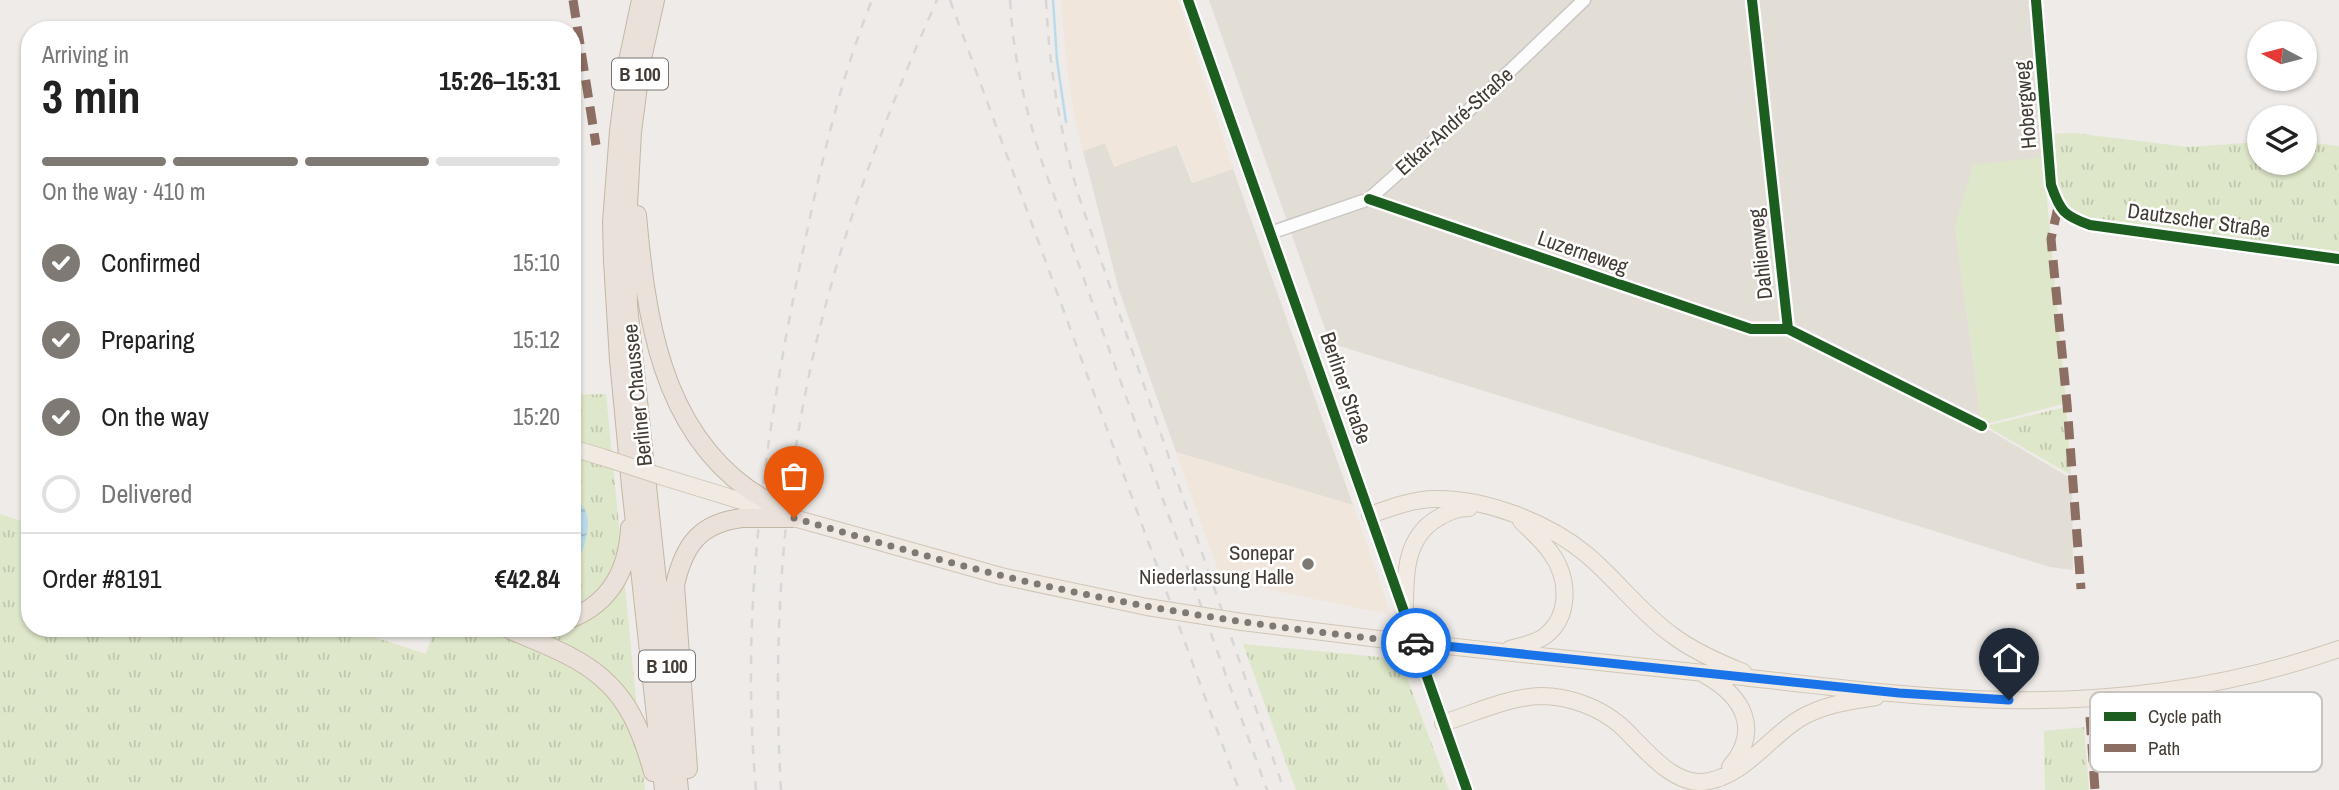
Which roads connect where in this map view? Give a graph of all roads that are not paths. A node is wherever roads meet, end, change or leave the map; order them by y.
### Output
1 (641, 0) edge
2 (655, 0) edge
3 (1188, 0) edge
4 (1584, 0) edge
5 (1752, 0) edge
6 (2036, 0) edge
7 (631, 149) junction
8 (1368, 200) junction
9 (2058, 207) joint
10 (1270, 233) junction
11 (2339, 259) edge
12 (1788, 329) junction
13 (1982, 426) dead end
14 (581, 451) edge
15 (631, 486) junction
16 (745, 503) junction
17 (1490, 507) junction
18 (1370, 515) junction
19 (1517, 517) junction
20 (794, 518) junction
21 (1405, 614) junction
22 (581, 615) edge
23 (527, 637) edge
24 (2339, 649) edge
25 (1498, 652) junction
26 (1700, 672) junction
27 (1761, 679) junction
28 (2141, 692) edge
29 (1899, 693) junction
30 (2090, 697) edge
31 (1443, 723) junction
32 (1717, 780) junction
33 (658, 790) edge
34 (664, 790) edge
35 (679, 790) edge
36 (688, 790) edge
37 (1467, 790) edge

1 - 15 highway, Berliner Chaussee / B 100
2 - 7 highway, Berliner Chaussee / B 100
3 - 10 street, Berliner Straße
4 - 8 street, Etkar-André-Straße
5 - 12 street, Dahlienweg
6 - 9 street, Hobergweg
7 - 16 highway
7 - 35 highway, Berliner Chaussee / B 100
8 - 10 street, Etkar-André-Straße
8 - 12 street, Luzerneweg
9 - 11 street, Dautzscher Straße
10 - 18 street, Berliner Straße
12 - 13 street
14 - 16 main road, bridge
15 - 22 highway
15 - 34 highway, Berliner Chaussee / B 100
16 - 20 highway, bridge
16 - 20 highway, bridge
16 - 36 highway
17 - 18 main road
17 - 19 main road
17 - 21 main road
18 - 21 street, Berliner Straße
19 - 25 main road
19 - 27 main road
20 - 25 main road, bridge
21 - 31 street, Berliner Straße
23 - 33 highway
24 - 28 main road
25 - 26 main road
26 - 27 main road
26 - 32 main road
27 - 29 main road
29 - 30 main road
29 - 32 main road
31 - 32 main road
31 - 37 street, Berliner Straße

